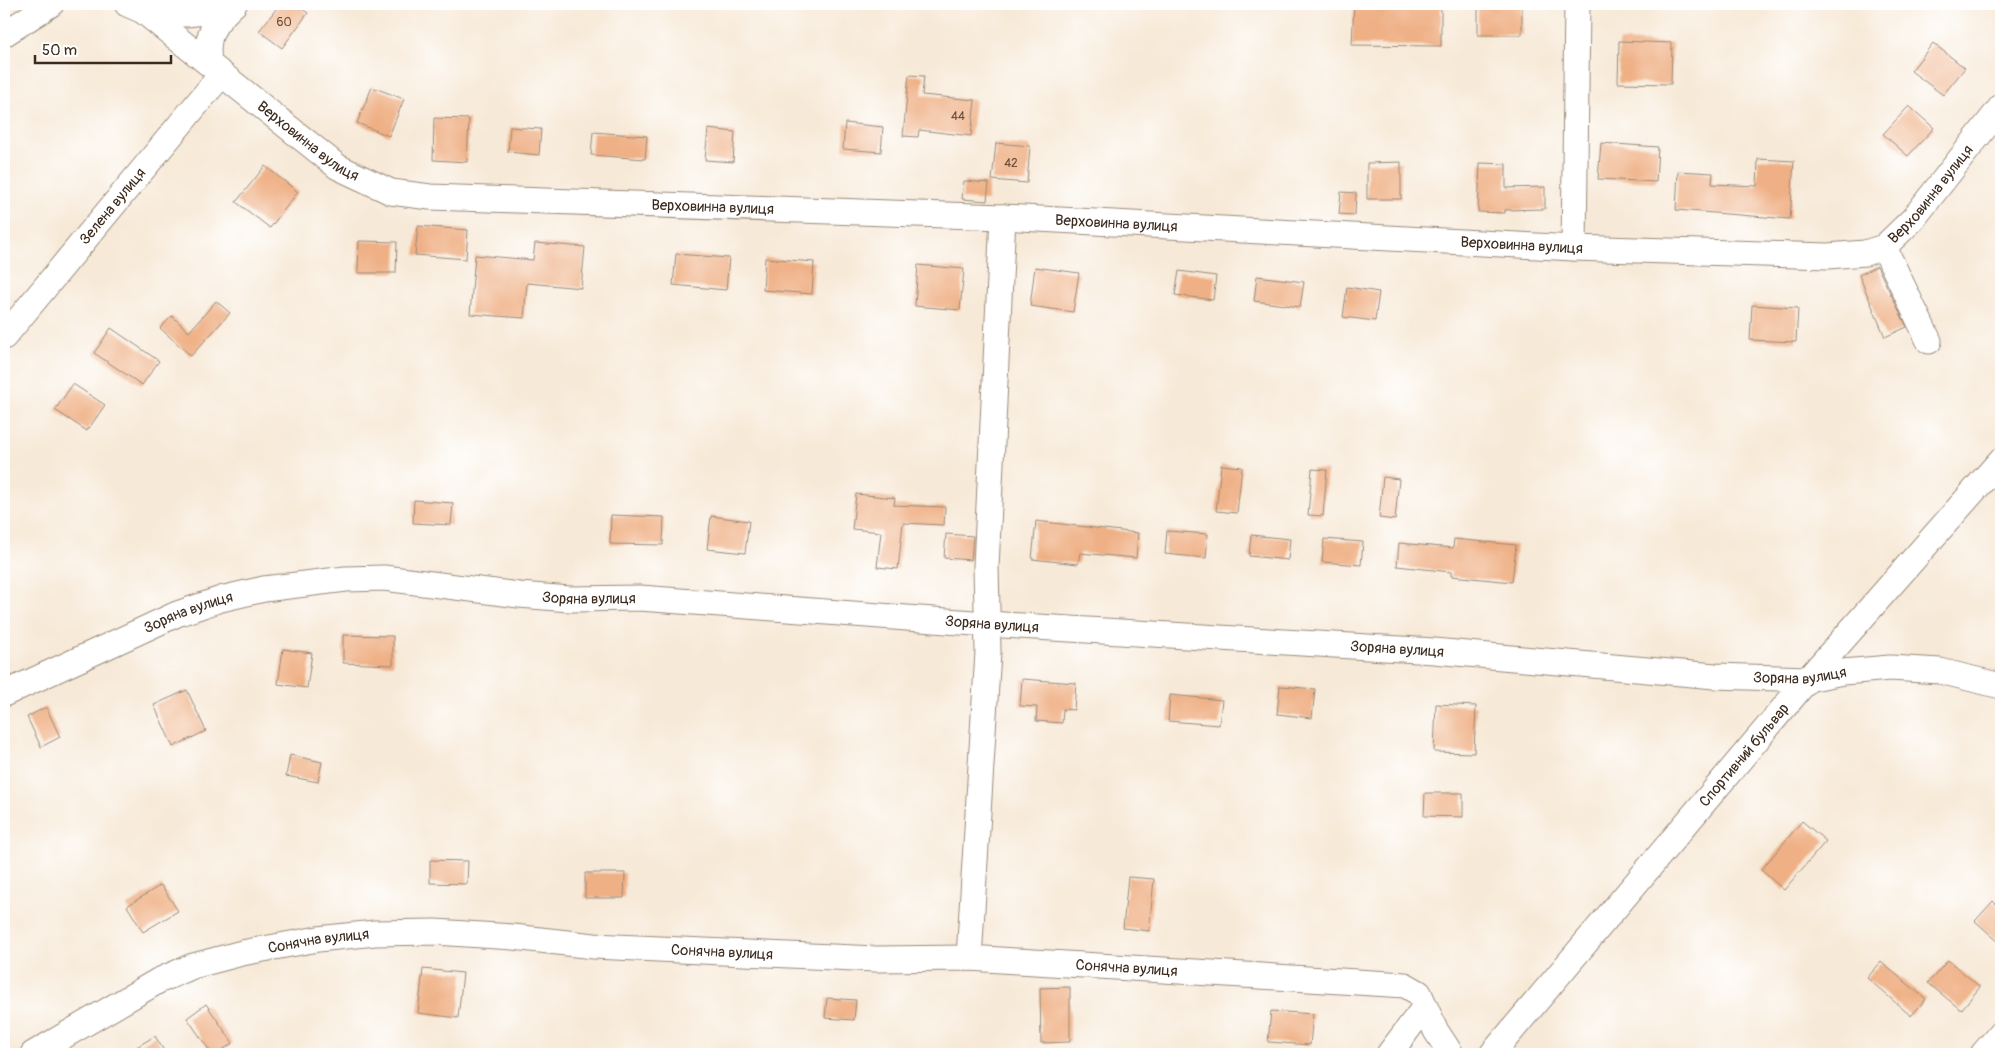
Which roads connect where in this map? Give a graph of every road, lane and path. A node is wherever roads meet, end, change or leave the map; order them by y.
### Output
1 (51, 4) edge
2 (234, 4) edge
3 (1578, 4) edge
4 (135, 8) edge
5 (4, 34) edge
6 (215, 69) junction
7 (2001, 107) edge
8 (1003, 217) junction
9 (1884, 247) junction
10 (1574, 248) junction
11 (4, 337) edge
12 (1929, 341) dead end
13 (2001, 460) edge
14 (987, 624) junction
15 (1808, 679) junction
16 (2001, 686) edge
17 (4, 694) edge
18 (969, 958) junction
19 (1424, 1008) junction
20 (2001, 1033) edge
21 (33, 1054) edge
22 (1389, 1054) edge
23 (1451, 1054) edge
24 (1492, 1054) edge
25 (1983, 1054) edge

1 - 5 street
2 - 4 street
2 - 6 street
3 - 10 street
4 - 6 street, Верховинна вулиця
6 - 8 street, Верховинна вулиця
6 - 11 street, Зелена вулиця
7 - 9 street, Верховинна вулиця
8 - 10 street, Верховинна вулиця
8 - 14 street
9 - 10 street, Верховинна вулиця
9 - 12 street
13 - 15 street, Спортивний бульвар
14 - 15 street, Зоряна вулиця
14 - 17 street, Зоряна вулиця
14 - 18 street
15 - 16 street, Зоряна вулиця
15 - 24 street, Спортивний бульвар
18 - 19 street, Сонячна вулиця
18 - 21 street, Сонячна вулиця
19 - 22 street
19 - 23 street, Сонячна вулиця
20 - 25 street

